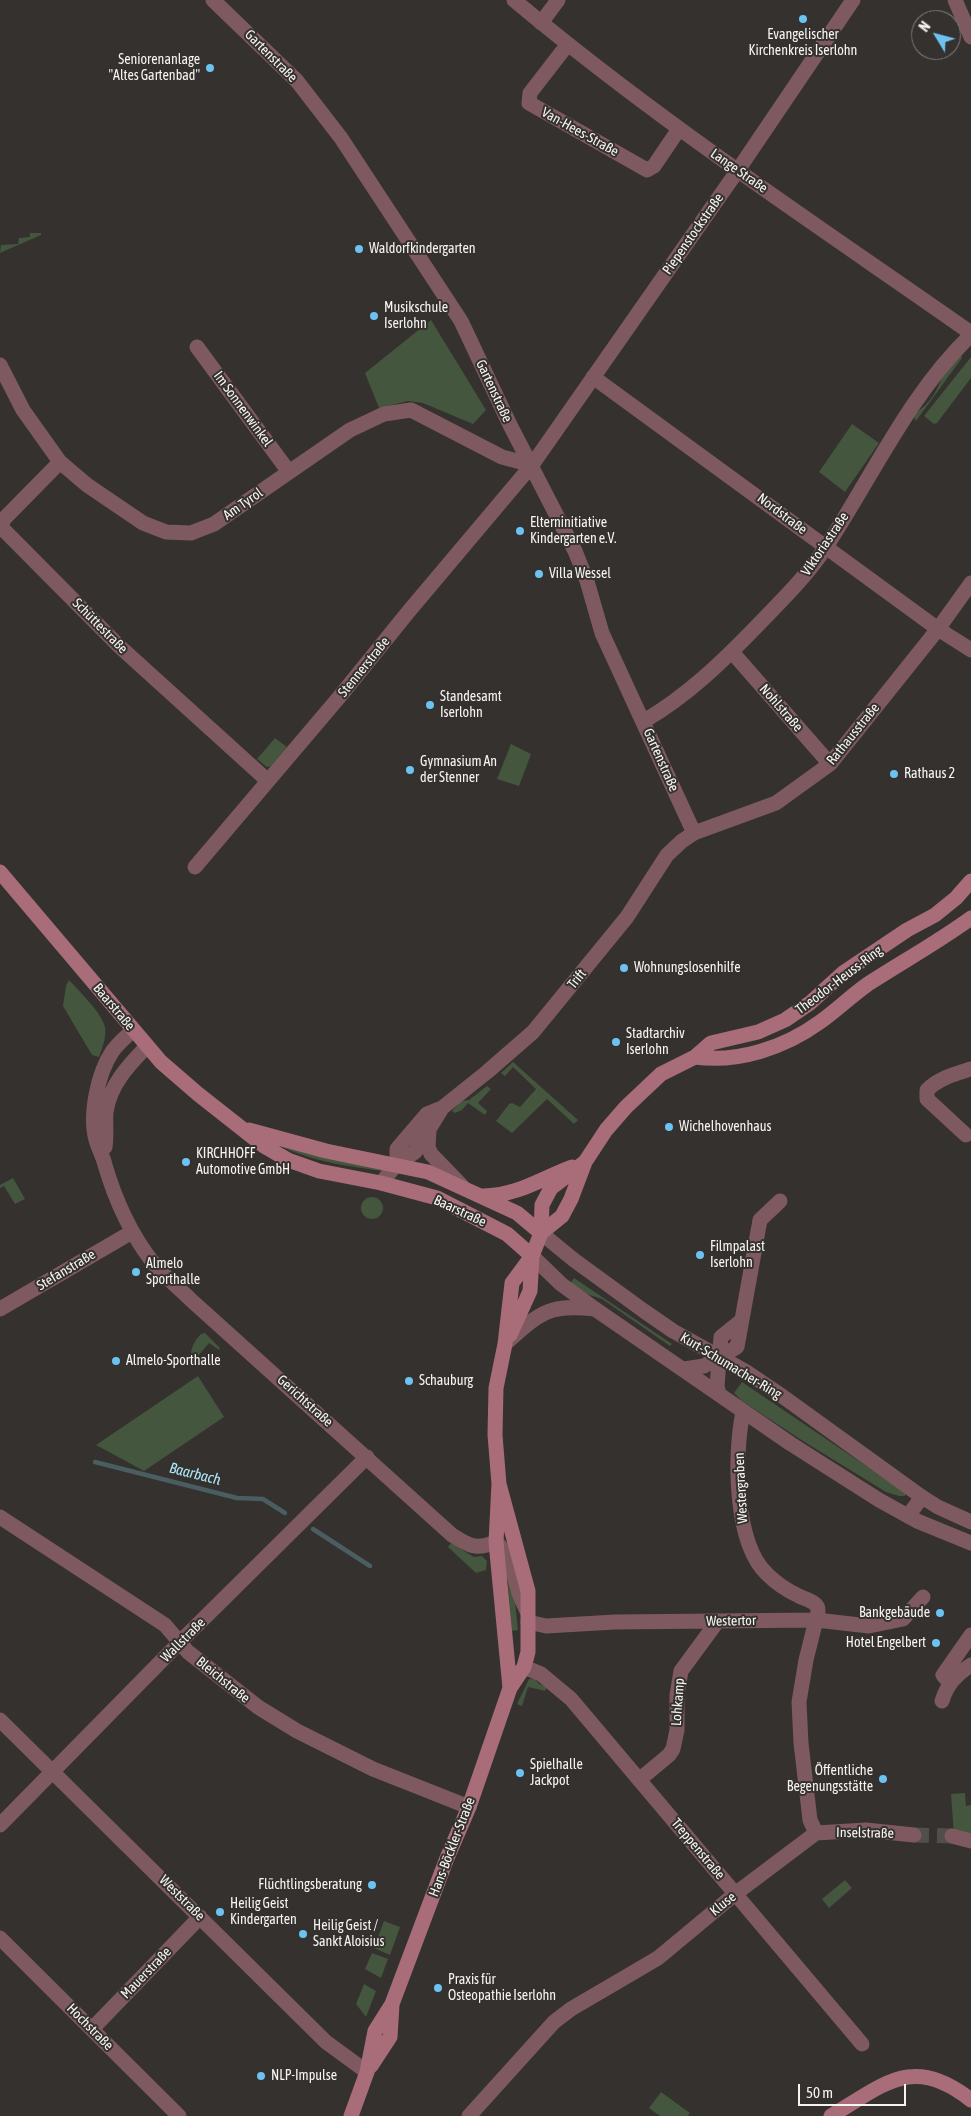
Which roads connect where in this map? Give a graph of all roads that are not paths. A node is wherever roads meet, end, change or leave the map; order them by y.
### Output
1 (213, 0) edge
2 (514, 0) edge
3 (558, 0) edge
4 (852, 0) edge
5 (955, 0) edge
6 (542, 23) junction
7 (971, 37) edge
8 (568, 44) junction
9 (679, 129) junction
10 (738, 170) junction
11 (971, 334) edge
12 (197, 347) dead end
13 (0, 365) edge
14 (593, 377) junction
15 (60, 462) junction
16 (532, 465) junction
17 (289, 472) junction
18 (825, 547) junction
19 (971, 583) edge
20 (938, 629) junction
21 (971, 650) edge
22 (732, 652) junction
23 (644, 721) junction
24 (830, 764) junction
25 (268, 781) junction
26 (694, 833) junction
27 (195, 867) dead end
28 (0, 872) edge
29 (971, 881) edge
30 (971, 918) edge
31 (132, 1030) junction
32 (147, 1046) junction
33 (694, 1057) junction
34 (971, 1069) edge
35 (442, 1108) junction
36 (242, 1128) junction
37 (430, 1130) junction
38 (966, 1135) dead end
39 (103, 1156) junction
40 (585, 1162) junction
41 (397, 1164) junction
42 (380, 1183) junction
43 (462, 1186) junction
44 (483, 1196) junction
45 (780, 1201) dead end
46 (132, 1232) junction
47 (542, 1233) junction
48 (532, 1256) junction
49 (0, 1309) edge
50 (596, 1309) junction
51 (505, 1344) junction
52 (720, 1357) junction
53 (684, 1369) junction
54 (719, 1394) junction
55 (743, 1412) junction
56 (367, 1457) junction
57 (499, 1484) junction
58 (922, 1496) junction
59 (0, 1516) edge
60 (908, 1516) junction
61 (971, 1522) edge
62 (496, 1542) junction
63 (971, 1543) edge
64 (924, 1597) dead end
65 (528, 1617) junction
66 (816, 1620) junction
67 (717, 1622) junction
68 (971, 1635) edge
69 (180, 1642) junction
70 (971, 1665) edge
71 (524, 1667) junction
72 (950, 1683) junction
73 (510, 1688) junction
74 (942, 1701) dead end
75 (0, 1720) edge
76 (52, 1771) junction
77 (639, 1780) junction
78 (469, 1807) junction
79 (0, 1825) edge
80 (816, 1833) junction
81 (914, 1835) tunnel mouth
82 (952, 1836) tunnel mouth
83 (971, 1841) edge
84 (736, 1894) junction
85 (200, 1917) junction
86 (0, 1938) edge
87 (92, 2029) junction
88 (862, 2044) dead end
89 (368, 2072) junction
90 (971, 2100) edge
91 (179, 2116) edge
92 (351, 2116) edge
93 (469, 2116) edge
94 (831, 2116) edge

1 - 16 street, Gartenstraße
2 - 6 street, Lange Straße
3 - 6 street
4 - 10 street, Piepenstockstraße
5 - 7 street
6 - 8 street, Lange Straße
8 - 9 street, Lange Straße
8 - 9 street, Van-Hees-Straße
9 - 10 street, Lange Straße
10 - 11 street, Lange Straße
10 - 14 street, Piepenstockstraße
11 - 18 street, Viktoriastraße
12 - 17 street, Im Sonnenwinkel
13 - 15 street, Am Tyrol
14 - 16 street, Piepenstockstraße
14 - 18 street, Nordstraße
15 - 17 street, Am Tyrol
15 - 25 street, Schüttestraße
16 - 17 street, Am Tyrol
16 - 23 street, Gartenstraße
16 - 25 street, Stennerstraße
18 - 20 street, Nordstraße
18 - 22 street, Viktoriastraße
19 - 20 street, Rathausstraße
20 - 21 street, Nordstraße
20 - 24 street, Rathausstraße
22 - 23 street, Viktoriastraße
22 - 24 street, Nohlstraße
23 - 26 street, Gartenstraße
24 - 26 street, Rathausstraße
25 - 27 street, Stennerstraße
26 - 35 street, Trift
28 - 31 main road, Baarstraße
29 - 33 main road, Theodor-Heuss-Ring
30 - 33 main road, Theodor-Heuss-Ring
31 - 32 main road, Baarstraße
31 - 39 street, Gerichtstraße
32 - 36 main road, Baarstraße
32 - 39 street, Gerichtstraße
33 - 40 main road, Theodor-Heuss-Ring
34 - 38 street
35 - 37 street, Trift
35 - 41 street, Trift
36 - 41 main road, Baarstraße
36 - 42 main road, Baarstraße
37 - 41 street, Trift
37 - 43 street
39 - 46 street, Gerichtstraße
40 - 44 main road
40 - 47 main road, Theodor-Heuss-Ring
40 - 47 main road, Theodor-Heuss-Ring
41 - 42 street, Trift
41 - 43 main road, Baarstraße
42 - 48 main road, Baarstraße
43 - 44 main road, Baarstraße
44 - 47 main road, Baarstraße
45 - 52 street
46 - 49 street, Stefanstraße
46 - 56 street, Gerichtstraße
47 - 48 main road, Theodor-Heuss-Ring
47 - 52 street, Kurt-Schumacher-Ring
48 - 50 street, Kurt-Schumacher-Ring
48 - 51 main road, Hans-Böckler-Straße
48 - 51 main road, Hans-Böckler-Straße
50 - 51 street, Kurt-Schumacher-Ring
50 - 53 street, Kurt-Schumacher-Ring
51 - 57 main road, Hans-Böckler-Straße
52 - 53 street
52 - 54 street
52 - 58 street, Kurt-Schumacher-Ring
53 - 54 street, Kurt-Schumacher-Ring
54 - 55 street, Kurt-Schumacher-Ring
55 - 60 street, Kurt-Schumacher-Ring
55 - 66 street, Westergraben
56 - 62 street, Gerichtstraße
56 - 69 street, Wallstraße
57 - 62 main road, Hans-Böckler-Straße
57 - 65 main road, Hans-Böckler-Straße
58 - 60 street
58 - 61 street, Kurt-Schumacher-Ring
59 - 69 street, Bleichstraße
60 - 63 street, Kurt-Schumacher-Ring
62 - 65 street
62 - 73 main road, Hans-Böckler-Straße
64 - 66 street, Westertor
65 - 67 street, Westertor
65 - 71 main road, Hans-Böckler-Straße
66 - 67 street, Westertor
66 - 80 street
67 - 77 street, Lohkamp
68 - 72 street
69 - 76 street, Wallstraße
69 - 78 street, Bleichstraße
70 - 72 street
71 - 73 main road, Hans-Böckler-Straße
71 - 77 street, Treppenstraße
72 - 74 street
73 - 78 main road, Hans-Böckler-Straße
75 - 76 street, Weststraße
76 - 79 street, Wallstraße
76 - 85 street, Weststraße
77 - 84 street, Treppenstraße
78 - 89 main road, Hans-Böckler-Straße
80 - 81 street, Inselstraße
80 - 84 street, Kluse
82 - 83 street
84 - 88 street, Treppenstraße
84 - 93 street, Kluse
85 - 87 street, Mauerstraße
85 - 89 street, Weststraße
86 - 87 street, Hochstraße
87 - 91 street, Hochstraße
89 - 92 main road, Hans-Böckler-Straße
90 - 94 main road

